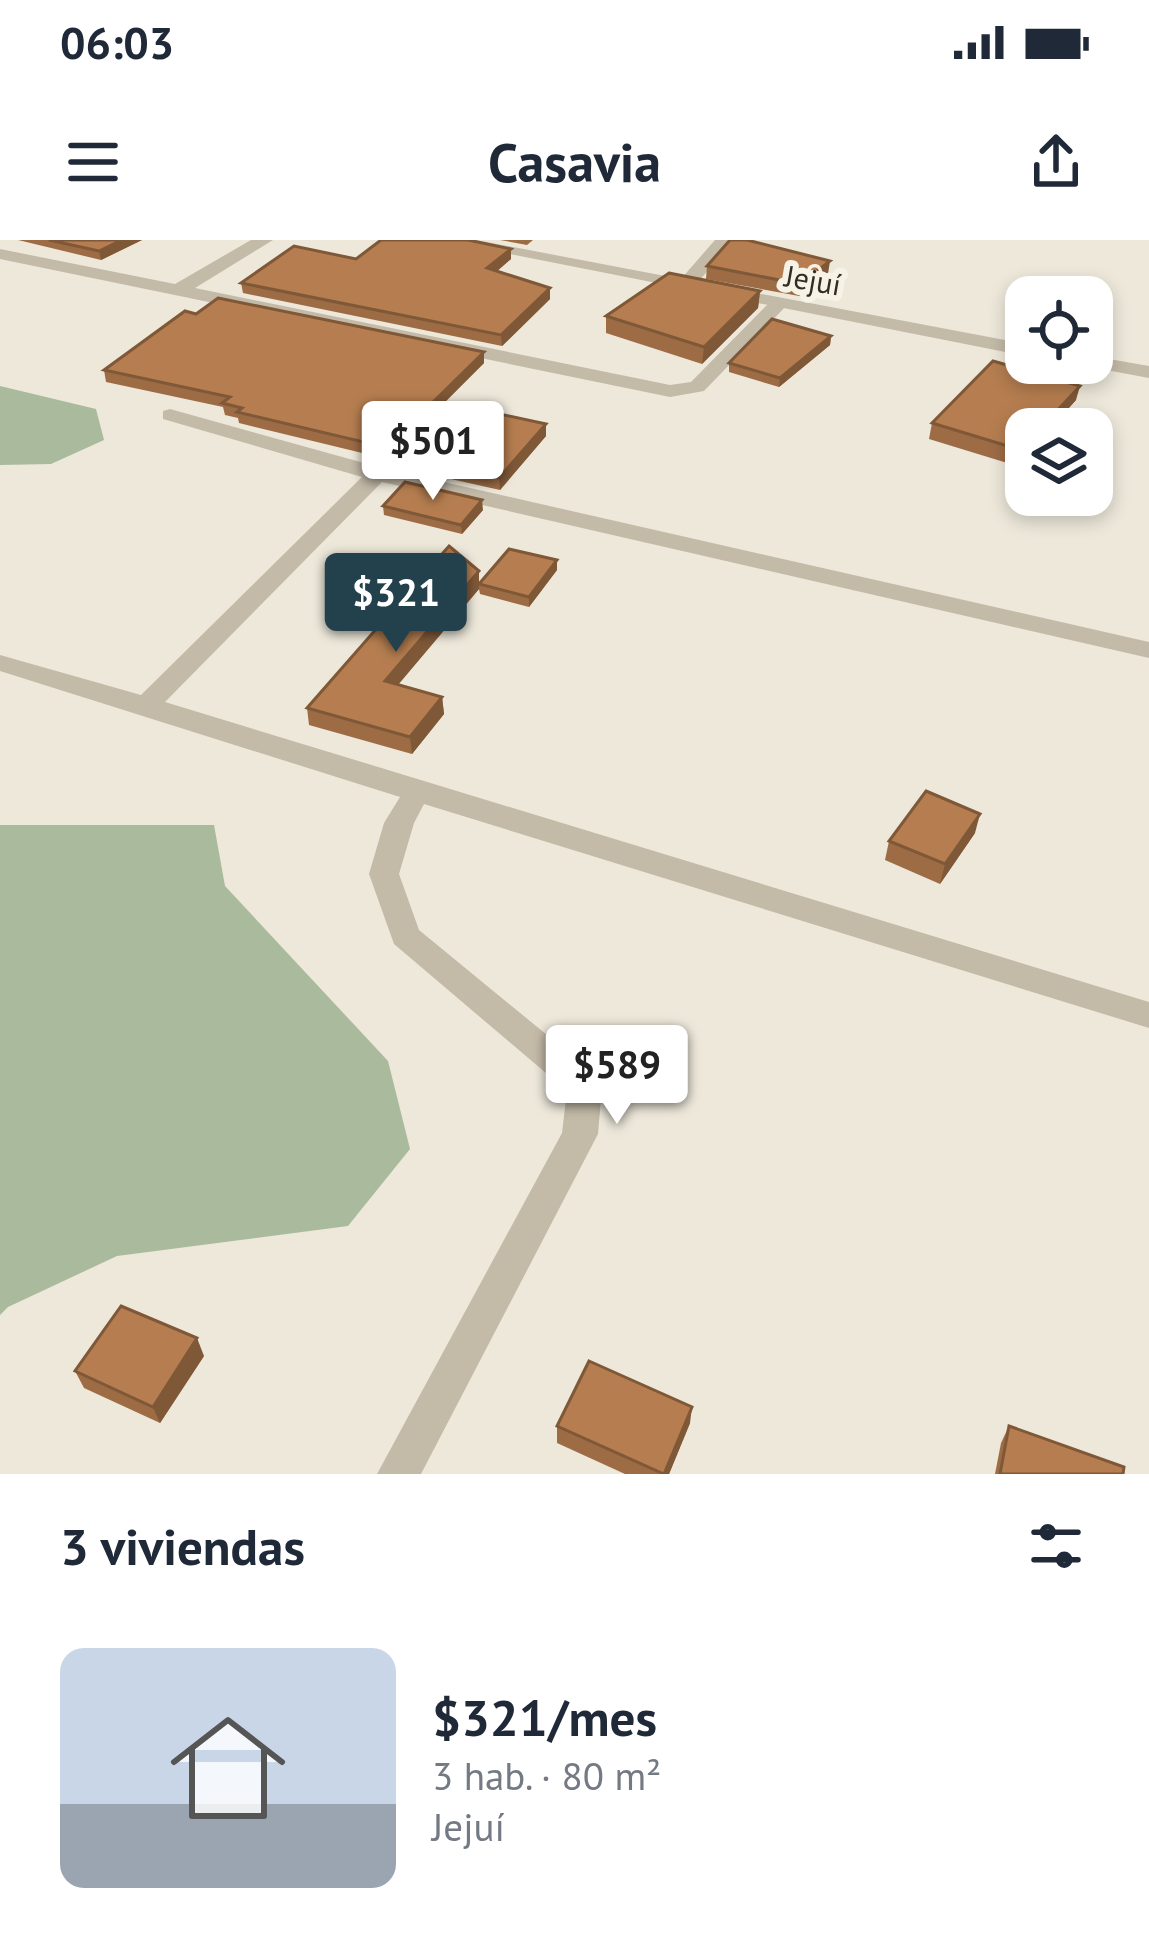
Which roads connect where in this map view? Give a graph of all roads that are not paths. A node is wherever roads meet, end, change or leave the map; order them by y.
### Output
1 (264, 240) edge
2 (448, 240) edge
3 (725, 240) edge
4 (0, 254) edge
5 (684, 286) junction
6 (182, 288) junction
7 (778, 305) junction
8 (1005, 346) edge
9 (1113, 366) edge
10 (1149, 372) edge
11 (170, 415) dead end
12 (377, 474) junction
13 (1149, 650) edge
14 (0, 664) edge
15 (146, 705) junction
16 (417, 792) junction
17 (1149, 1015) edge
18 (398, 1474) edge

1 - 6 street
2 - 5 street, Jejuí
3 - 5 street
4 - 6 street
5 - 7 street, Jejuí
6 - 7 street
7 - 8 street, Jejuí
9 - 10 street
11 - 12 street
12 - 13 street
12 - 15 street
14 - 15 street
15 - 16 street
16 - 17 street
16 - 18 street

